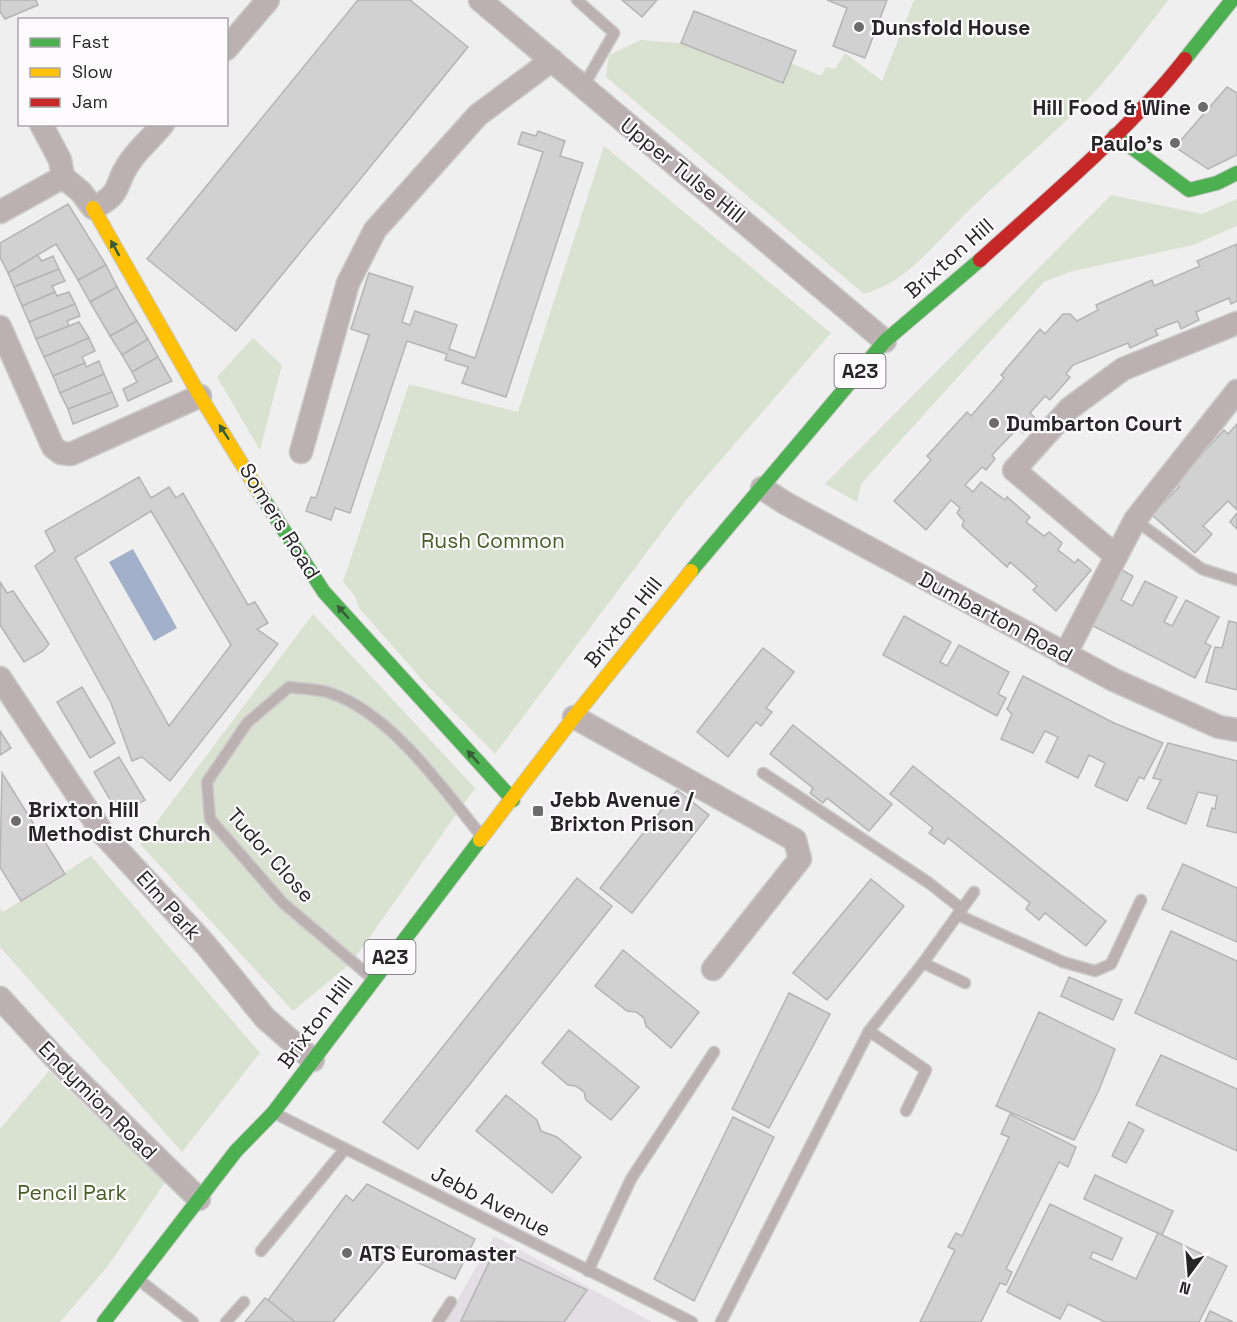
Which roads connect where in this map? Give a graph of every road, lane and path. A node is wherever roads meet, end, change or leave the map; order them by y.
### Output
1 (268, 0) edge
2 (480, 0) edge
3 (577, 0) edge
4 (1232, 0) edge
5 (228, 47) edge
6 (552, 60) junction
7 (583, 87) junction
8 (43, 126) edge
9 (161, 126) edge
10 (1115, 135) junction
11 (1237, 173) edge
12 (63, 177) junction
13 (93, 208) junction
14 (0, 212) edge
15 (1237, 323) edge
16 (0, 327) edge
17 (885, 341) junction
18 (1237, 391) edge
19 (201, 396) junction
20 (301, 452) dead end
21 (762, 488) junction
22 (1135, 520) junction
23 (1115, 555) junction
24 (1237, 580) edge
25 (1065, 655) junction
26 (0, 678) edge
27 (574, 717) junction
28 (1237, 730) edge
29 (763, 773) dead end
30 (513, 800) junction
31 (482, 837) junction
32 (974, 892) dead end
33 (1141, 900) dead end
34 (960, 912) junction
35 (923, 963) junction
36 (713, 969) dead end
37 (373, 979) junction
38 (965, 982) dead end
39 (0, 998) edge
40 (869, 1031) junction
41 (714, 1052) dead end
42 (313, 1060) junction
43 (906, 1111) dead end
44 (273, 1113) junction
45 (345, 1149) junction
46 (199, 1199) junction
47 (261, 1251) dead end
48 (588, 1271) junction
49 (138, 1278) junction
50 (244, 1302) dead end
51 (451, 1302) dead end
52 (104, 1322) edge
53 (193, 1322) edge
54 (226, 1322) edge
55 (438, 1322) edge
56 (692, 1322) edge
57 (721, 1322) edge

1 - 5 street
2 - 6 street, Upper Tulse Hill
3 - 7 lane
4 - 10 main road, Brixton Hill / A23
6 - 7 street, Upper Tulse Hill
6 - 20 street
7 - 17 street, Upper Tulse Hill
8 - 12 street
9 - 13 street
10 - 11 main road
10 - 17 main road, Brixton Hill / A23
12 - 13 street
12 - 14 street
19 -> 13 main road, Somers Road
15 - 23 street
16 - 19 street
17 - 21 main road, Brixton Hill / A23
18 - 22 street
30 -> 19 main road, Somers Road
21 - 25 street, Dumbarton Road
21 - 27 main road, Brixton Hill / A23
22 - 23 street
22 - 24 lane
23 - 25 street
25 - 28 street, Dumbarton Road
26 - 42 street, Elm Park
27 - 30 main road, Brixton Hill / A23
27 - 36 street
29 - 34 lane
30 - 31 main road, Brixton Hill / A23
31 - 37 main road, Brixton Hill / A23
31 - 37 lane, Tudor Close
32 - 34 lane
33 - 34 lane
34 - 35 lane
35 - 38 lane
35 - 40 lane
37 - 42 main road, Brixton Hill / A23
39 - 46 street, Endymion Road
40 - 43 lane
40 - 57 lane
41 - 48 lane
42 - 44 main road, Brixton Hill / A23
44 - 45 lane, Jebb Avenue
44 - 46 main road, Brixton Hill / A23
45 - 47 lane
45 - 48 lane, Jebb Avenue
46 - 49 main road, Brixton Hill / A23
48 - 56 lane, Jebb Avenue
49 - 52 main road, Brixton Hill / A23
49 - 53 lane
50 - 54 lane
51 - 55 lane

